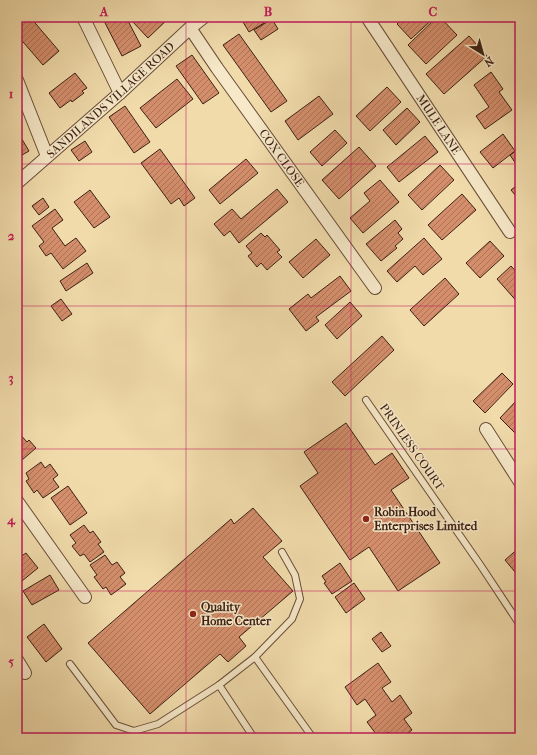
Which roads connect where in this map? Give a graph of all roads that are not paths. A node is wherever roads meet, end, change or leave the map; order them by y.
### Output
1 (83, 17) edge
2 (204, 17) edge
3 (368, 17) edge
4 (190, 28) junction
5 (17, 80) edge
6 (120, 93) junction
7 (47, 156) junction
8 (17, 183) edge
9 (510, 232) dead end
10 (374, 288) dead end
11 (366, 400) dead end
12 (486, 429) dead end
13 (520, 482) edge
14 (17, 501) edge
15 (282, 552) dead end
16 (85, 597) dead end
17 (520, 625) edge
18 (255, 657) junction
19 (17, 660) edge
20 (70, 664) dead end
21 (25, 673) dead end
22 (220, 685) junction
23 (254, 738) edge
24 (313, 738) edge

1 - 6 street
2 - 4 street, SANDILANDS VILLAGE ROAD
3 - 9 street, MULE LANE
4 - 6 street, SANDILANDS VILLAGE ROAD
4 - 10 street, COX CLOSE
5 - 7 street
6 - 7 street, SANDILANDS VILLAGE ROAD
7 - 8 street, SANDILANDS VILLAGE ROAD
11 - 17 lane, PRINLESS COURT
12 - 13 street
14 - 16 street
15 - 18 lane
18 - 22 lane
18 - 24 lane
19 - 21 street
20 - 22 lane
22 - 23 lane

